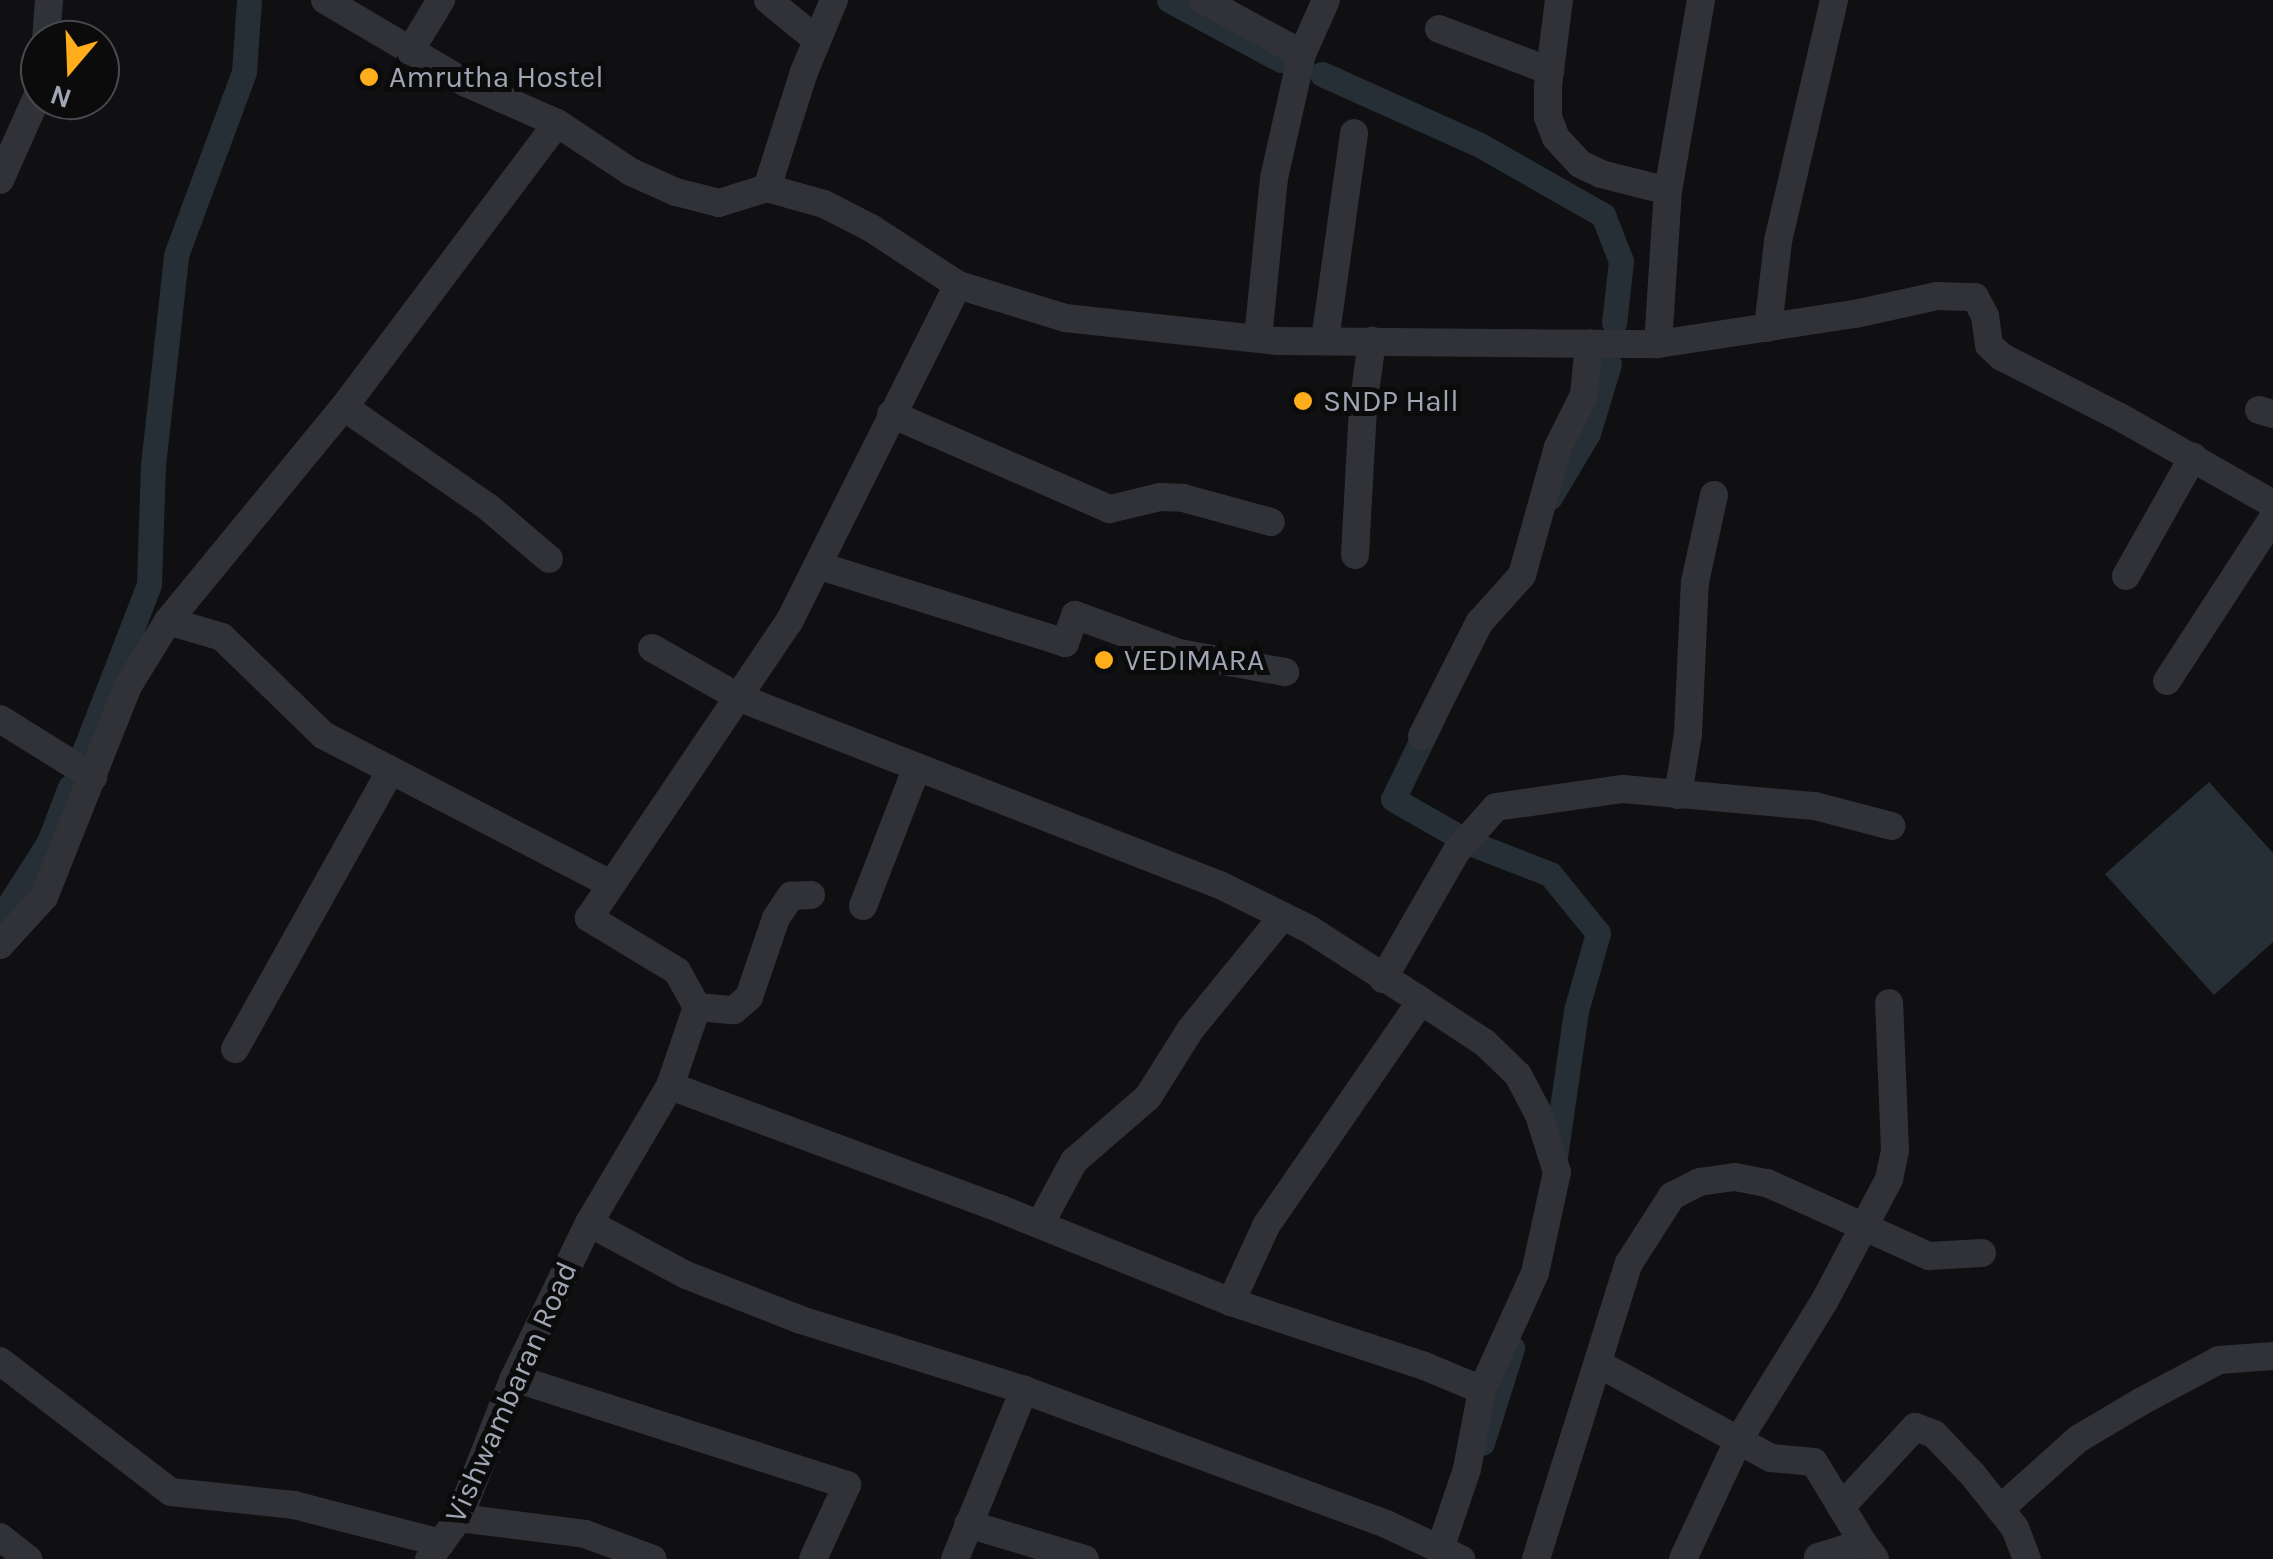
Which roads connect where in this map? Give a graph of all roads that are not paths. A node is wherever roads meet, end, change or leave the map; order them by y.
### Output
1 (325, 0) edge
2 (441, 0) edge
3 (768, 0) edge
4 (834, 0) edge
5 (1326, 0) edge
6 (1558, 0) edge
7 (1701, 0) edge
8 (1834, 0) edge
9 (1207, 1) edge
10 (1439, 29) dead end
11 (817, 40) junction
12 (410, 51) junction
13 (1302, 54) junction
14 (1550, 71) junction
15 (27, 120) edge
16 (557, 123) junction
17 (1354, 132) dead end
18 (0, 180) edge
19 (767, 188) junction
20 (1668, 192) junction
21 (958, 285) junction
22 (1768, 328) junction
23 (1258, 338) junction
24 (1325, 340) junction
25 (1372, 340) junction
26 (1589, 343) junction
27 (1658, 344) junction
28 (344, 407) junction
29 (891, 414) junction
30 (2193, 457) junction
31 (1714, 495) dead end
32 (2273, 504) edge
33 (2273, 518) edge
34 (1270, 522) dead end
35 (1355, 555) dead end
36 (548, 559) dead end
37 (820, 566) junction
38 (2126, 576) dead end
39 (168, 621) junction
40 (652, 648) dead end
41 (1285, 672) dead end
42 (2167, 680) dead end
43 (740, 698) junction
44 (0, 719) edge
45 (1422, 736) dead end
46 (917, 767) junction
47 (389, 773) junction
48 (93, 777) junction
49 (1678, 795) junction
50 (1891, 826) dead end
51 (609, 883) junction
52 (811, 895) dead end
53 (863, 906) dead end
54 (1283, 916) junction
55 (0, 945) edge
56 (1384, 979) junction
57 (1420, 1001) junction
58 (1888, 1003) dead end
59 (697, 1008) junction
60 (235, 1049) dead end
61 (670, 1086) junction
62 (590, 1223) junction
63 (1040, 1224) junction
64 (1863, 1224) junction
65 (1982, 1253) dead end
66 (1231, 1302) junction
67 (2273, 1356) edge
68 (0, 1361) edge
69 (1599, 1364) junction
70 (514, 1378) junction
71 (1024, 1390) junction
72 (1482, 1390) junction
73 (1738, 1440) junction
74 (1841, 1507) junction
75 (2000, 1509) junction
76 (459, 1518) junction
77 (968, 1524) junction
78 (0, 1537) edge
79 (435, 1551) edge
80 (1869, 1551) edge
81 (1451, 1554) edge
82 (1818, 1556) edge
83 (28, 1559) edge
84 (653, 1559) edge
85 (814, 1559) edge
86 (954, 1559) edge
87 (1085, 1559) edge
88 (1536, 1559) edge
89 (1683, 1559) edge
90 (2027, 1559) edge

1 - 12 street
2 - 12 street
3 - 11 street
4 - 11 street
5 - 13 street
6 - 14 street
7 - 20 street
8 - 22 street
9 - 13 street
10 - 14 street
11 - 19 street
12 - 16 street
13 - 23 street
14 - 20 street
15 - 18 street
16 - 19 street
16 - 28 street
17 - 24 street
19 - 21 street
20 - 27 street
21 - 23 street
21 - 29 street
22 - 27 street
22 - 30 street
23 - 24 street
24 - 25 street
25 - 26 street
25 - 35 street
26 - 27 street
26 - 45 street
28 - 36 street
28 - 39 street
29 - 34 street
29 - 37 street
30 - 32 street
30 - 38 street
31 - 49 street
33 - 42 street
37 - 41 street
37 - 43 street
39 - 47 street
39 - 48 street
40 - 43 street
43 - 46 street
43 - 51 street
44 - 48 street
46 - 53 street
46 - 54 street
47 - 51 street
47 - 60 street
48 - 55 street
49 - 50 street
49 - 56 street
51 - 59 street
52 - 59 street
54 - 56 street
54 - 63 street
56 - 57 street
57 - 66 street
57 - 72 street
58 - 64 street
59 - 61 street, Vishwambaran Road
61 - 62 street, Vishwambaran Road
61 - 63 street
62 - 70 street, Vishwambaran Road
62 - 71 street
63 - 66 street
64 - 65 street
64 - 69 street
64 - 73 street
66 - 72 street
67 - 75 street
68 - 79 street
69 - 73 street
69 - 88 street
70 - 76 street, Vishwambaran Road
70 - 85 street
71 - 77 street
71 - 81 street
72 - 81 street
73 - 74 street
73 - 89 street
74 - 75 street
74 - 80 street
75 - 90 street
76 - 79 street, Vishwambaran Road
76 - 84 street
77 - 86 street
77 - 87 street
78 - 83 street
80 - 82 street

